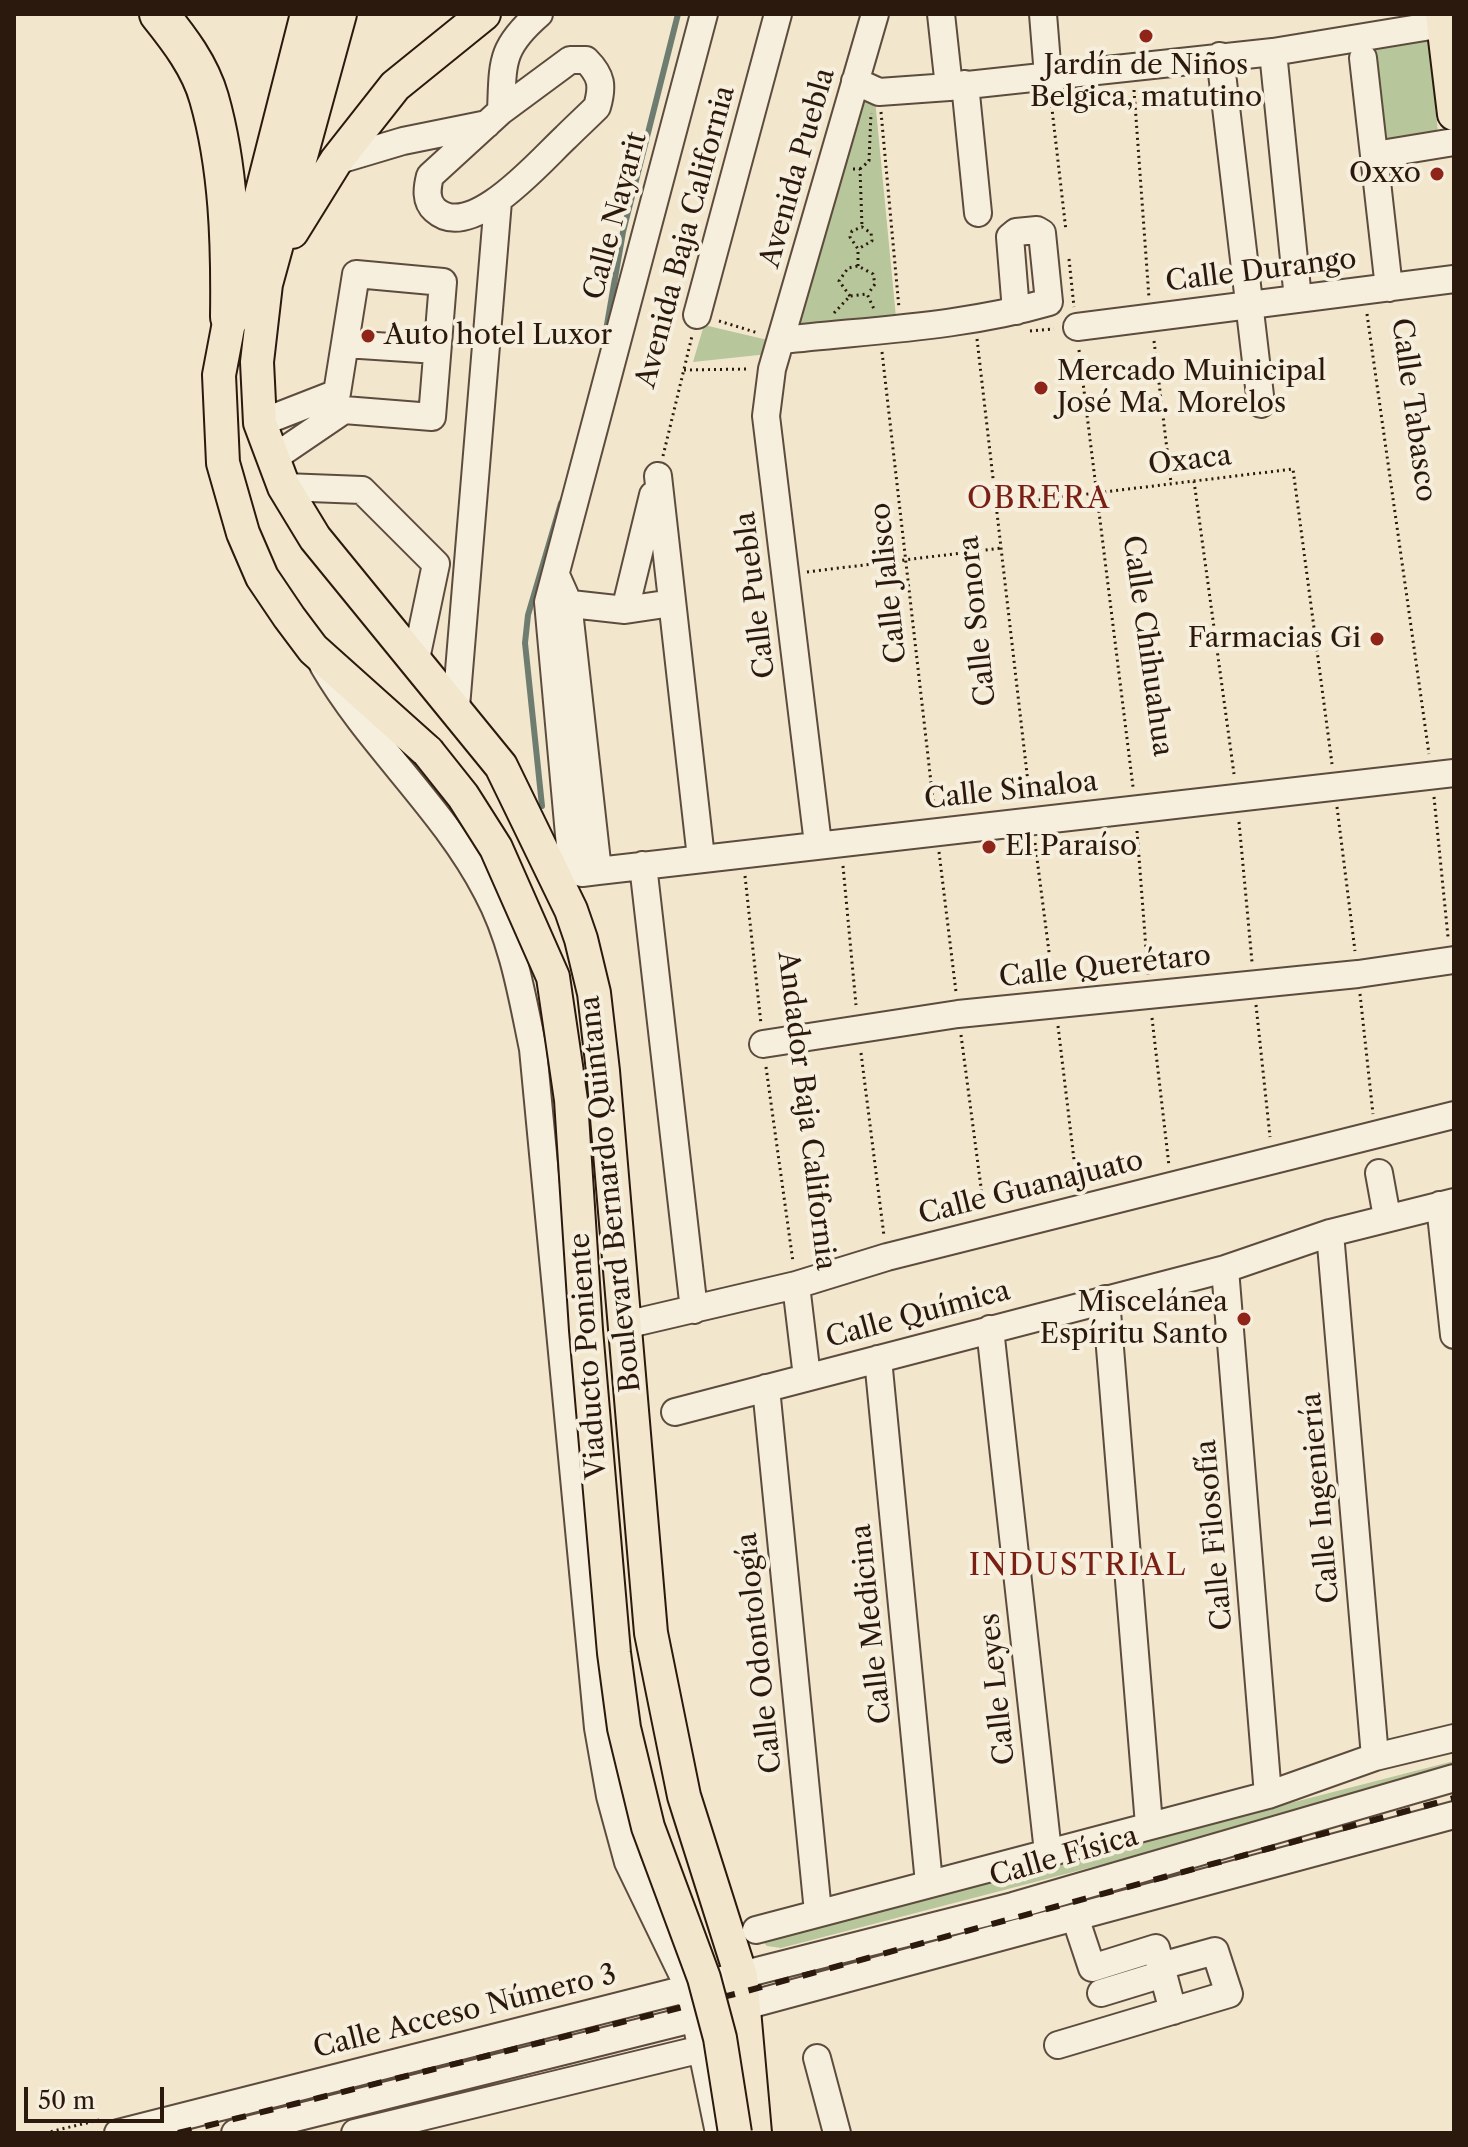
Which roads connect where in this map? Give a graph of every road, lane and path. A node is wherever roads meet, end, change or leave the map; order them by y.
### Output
1 (159, 14) edge
2 (307, 14) edge
3 (340, 14) edge
4 (484, 14) edge
5 (539, 14) edge
6 (704, 14) edge
7 (778, 14) edge
8 (875, 14) edge
9 (941, 14) edge
10 (1043, 14) edge
11 (1443, 19) edge
12 (1273, 52) junction
13 (1220, 56) junction
14 (1363, 58) dead end
15 (1132, 66) junction
16 (1048, 76) junction
17 (957, 86) junction
18 (869, 91) junction
19 (1454, 114) edge
20 (494, 118) junction
21 (1454, 142) edge
22 (1375, 155) junction
23 (336, 161) junction
24 (833, 166) junction
25 (860, 169) junction
26 (498, 201) junction
27 (978, 213) dead end
28 (862, 227) junction
29 (1066, 233) dead end
30 (858, 249) junction
31 (1068, 249) dead end
32 (858, 266) junction
33 (1454, 279) edge
34 (266, 284) junction
35 (1376, 289) junction
36 (867, 294) dead end
37 (850, 296) dead end
38 (1298, 299) junction
39 (1250, 305) junction
40 (1016, 311) junction
41 (697, 315) junction
42 (230, 317) junction
43 (1151, 318) junction
44 (973, 319) junction
45 (1077, 327) junction
46 (890, 329) junction
47 (783, 340) junction
48 (345, 344) junction
49 (437, 350) junction
50 (772, 369) junction
51 (684, 370) junction
52 (1261, 404) dead end
53 (260, 423) junction
54 (278, 473) junction
55 (658, 476) junction
56 (1194, 481) junction
57 (1171, 483) junction
58 (1094, 495) junction
59 (997, 505) junction
60 (1002, 548) junction
61 (908, 560) junction
62 (787, 575) junction
63 (558, 602) junction
64 (672, 603) junction
65 (625, 610) junction
66 (313, 649) junction
67 (416, 659) junction
68 (456, 707) junction
69 (1443, 774) edge
70 (1335, 787) junction
71 (1237, 798) junction
72 (1136, 809) junction
73 (1033, 821) junction
74 (936, 831) junction
75 (818, 844) junction
76 (742, 853) junction
77 (701, 858) junction
78 (643, 865) junction
79 (586, 871) joint
80 (1452, 960) edge
81 (763, 1044) junction
82 (1454, 1115) edge
83 (1379, 1173) dead end
84 (1447, 1203) edge
85 (1387, 1217) junction
86 (1330, 1233) junction
87 (1225, 1269) junction
88 (796, 1285) junction
89 (1106, 1299) junction
90 (694, 1310) junction
91 (625, 1325) junction
92 (990, 1329) junction
93 (1454, 1335) edge
94 (878, 1359) junction
95 (807, 1377) junction
96 (766, 1388) junction
97 (675, 1412) dead end
98 (1454, 1738) edge
99 (1375, 1757) junction
100 (1454, 1778) edge
101 (1268, 1795) junction
102 (1454, 1815) edge
103 (1149, 1825) junction
104 (1048, 1852) junction
105 (929, 1883) junction
106 (818, 1912) junction
107 (1075, 1917) junction
108 (756, 1930) dead end
109 (1162, 1970) junction
110 (689, 1988) junction
111 (743, 1991) junction
112 (1101, 1993) dead end
113 (1173, 2011) junction
114 (695, 2017) junction
115 (1058, 2045) dead end
116 (702, 2049) junction
117 (817, 2058) dead end
118 (318, 2123) edge
119 (413, 2125) edge
120 (118, 2133) edge
121 (235, 2133) edge
122 (355, 2133) edge
123 (719, 2133) edge
124 (735, 2133) edge
125 (755, 2133) edge
126 (837, 2133) edge

1 - 42 highway
2 - 42 main road
3 - 34 main road, Boulevard Bernardo Quintana
4 - 23 main road
5 - 20 street
6 - 63 street, Calle Nayarit
7 - 41 street, Avenida Baja California
8 - 18 street, Avenida Puebla
9 - 17 street
10 - 16 street
11 - 12 street
11 - 19 main road
12 - 13 street
12 - 38 street
13 - 15 street
13 - 39 street
14 - 22 street, Calle Tabasco
15 - 16 street
15 - 43 path
16 - 17 street
16 - 29 path
17 - 18 street
17 - 27 street
18 - 24 street, Avenida Puebla
18 - 25 path
18 - 46 path, Calle Jalisco
20 - 23 street
20 - 26 street
20 - 26 street
21 - 22 street
22 - 35 street, Calle Tabasco
23 - 34 main road
24 - 25 path
24 - 47 street, Avenida Puebla
25 - 28 path
26 - 68 street
28 - 30 path
28 - 30 path
30 - 32 path
31 - 45 path, Calle Chihuahua
32 - 36 path
32 - 37 path
33 - 35 street, Calle Durango
34 - 53 main road, Boulevard Bernardo Quintana
35 - 38 street, Calle Durango
35 - 69 path, Calle Tabasco
38 - 39 street, Calle Durango
39 - 43 street, Calle Durango
39 - 52 street
40 - 40 street
40 - 44 street
41 - 47 path
41 - 51 path, Avenida Baja California
42 - 66 main road
43 - 45 street, Calle Durango
43 - 57 path
44 - 46 street
44 - 59 path, Calle Sonora
45 - 58 path, Calle Chihuahua
46 - 47 street
46 - 61 path, Calle Jalisco
47 - 50 street, Calle Puebla
48 - 49 street
48 - 49 street
48 - 53 street
49 - 54 street
50 - 51 path
50 - 62 street, Calle Puebla
51 - 55 path, Avenida Baja California
53 - 54 main road, Boulevard Bernardo Quintana
54 - 67 main road, Boulevard Bernardo Quintana
54 - 67 street
55 - 64 street
55 - 65 street
56 - 57 path, Oxaca
56 - 70 path, Oxaca
56 - 71 path
57 - 58 path, Oxaca
58 - 59 path, Oxaca
58 - 72 path, Calle Chihuahua
59 - 60 path, Calle Sonora
60 - 61 path
60 - 73 path, Calle Sonora
61 - 62 path
61 - 74 path, Calle Jalisco
62 - 75 street, Calle Puebla
63 - 65 street
63 - 79 street, Calle Nayarit
64 - 65 street
64 - 77 street
66 - 110 street
66 - 124 main road, Viaducto Poniente, bridge
67 - 68 main road, Boulevard Bernardo Quintana
68 - 91 main road, Boulevard Bernardo Quintana
69 - 70 street, Calle Sinaloa
69 - 80 path, Calle Tabasco
70 - 71 street, Calle Sinaloa
71 - 72 street, Calle Sinaloa
72 - 73 street, Calle Sinaloa
73 - 74 street, Calle Sinaloa
74 - 75 street, Calle Sinaloa
75 - 76 street, Calle Sinaloa
76 - 77 street, Calle Sinaloa
76 - 81 path, Andador Baja California
77 - 78 street, Calle Sinaloa
78 - 79 street, Calle Sinaloa
78 - 90 street
80 - 81 street, Calle Querétaro
81 - 88 path, Andador Baja California
82 - 88 street, Calle Guanajuato
83 - 85 street
84 - 85 street, Calle Química
84 - 93 street
85 - 86 street, Calle Química
86 - 87 street, Calle Química
86 - 99 street, Calle Ingeniería
87 - 89 street, Calle Química
87 - 101 street, Calle Filosofía
88 - 90 street, Calle Guanajuato
88 - 95 street, Andador Baja California
89 - 92 street, Calle Química
89 - 103 street
90 - 91 street, Calle Guanajuato
91 - 111 main road, Boulevard Bernardo Quintana
92 - 94 street, Calle Química
92 - 104 street, Calle Leyes
94 - 95 street, Calle Química
94 - 105 street, Calle Medicina
95 - 96 street, Calle Química
96 - 97 street, Calle Química
96 - 106 street, Calle Odontología
98 - 99 street, Calle Física
99 - 101 street, Calle Física
100 - 111 street, Calle Física
101 - 103 street, Calle Física
102 - 107 street
103 - 104 street, Calle Física
104 - 105 street, Calle Física
105 - 106 street, Calle Física
106 - 108 street, Calle Física
107 - 109 street
107 - 111 street
109 - 112 street
109 - 113 street
109 - 113 street
110 - 111 street, Calle Física
110 - 114 street
110 - 120 street, Calle Acceso Número 3
111 - 114 street
111 - 125 main road, Boulevard Bernardo Quintana
113 - 115 street
114 - 116 street
114 - 118 street
116 - 119 street
116 - 123 street
117 - 126 street
118 - 121 street
119 - 122 street

